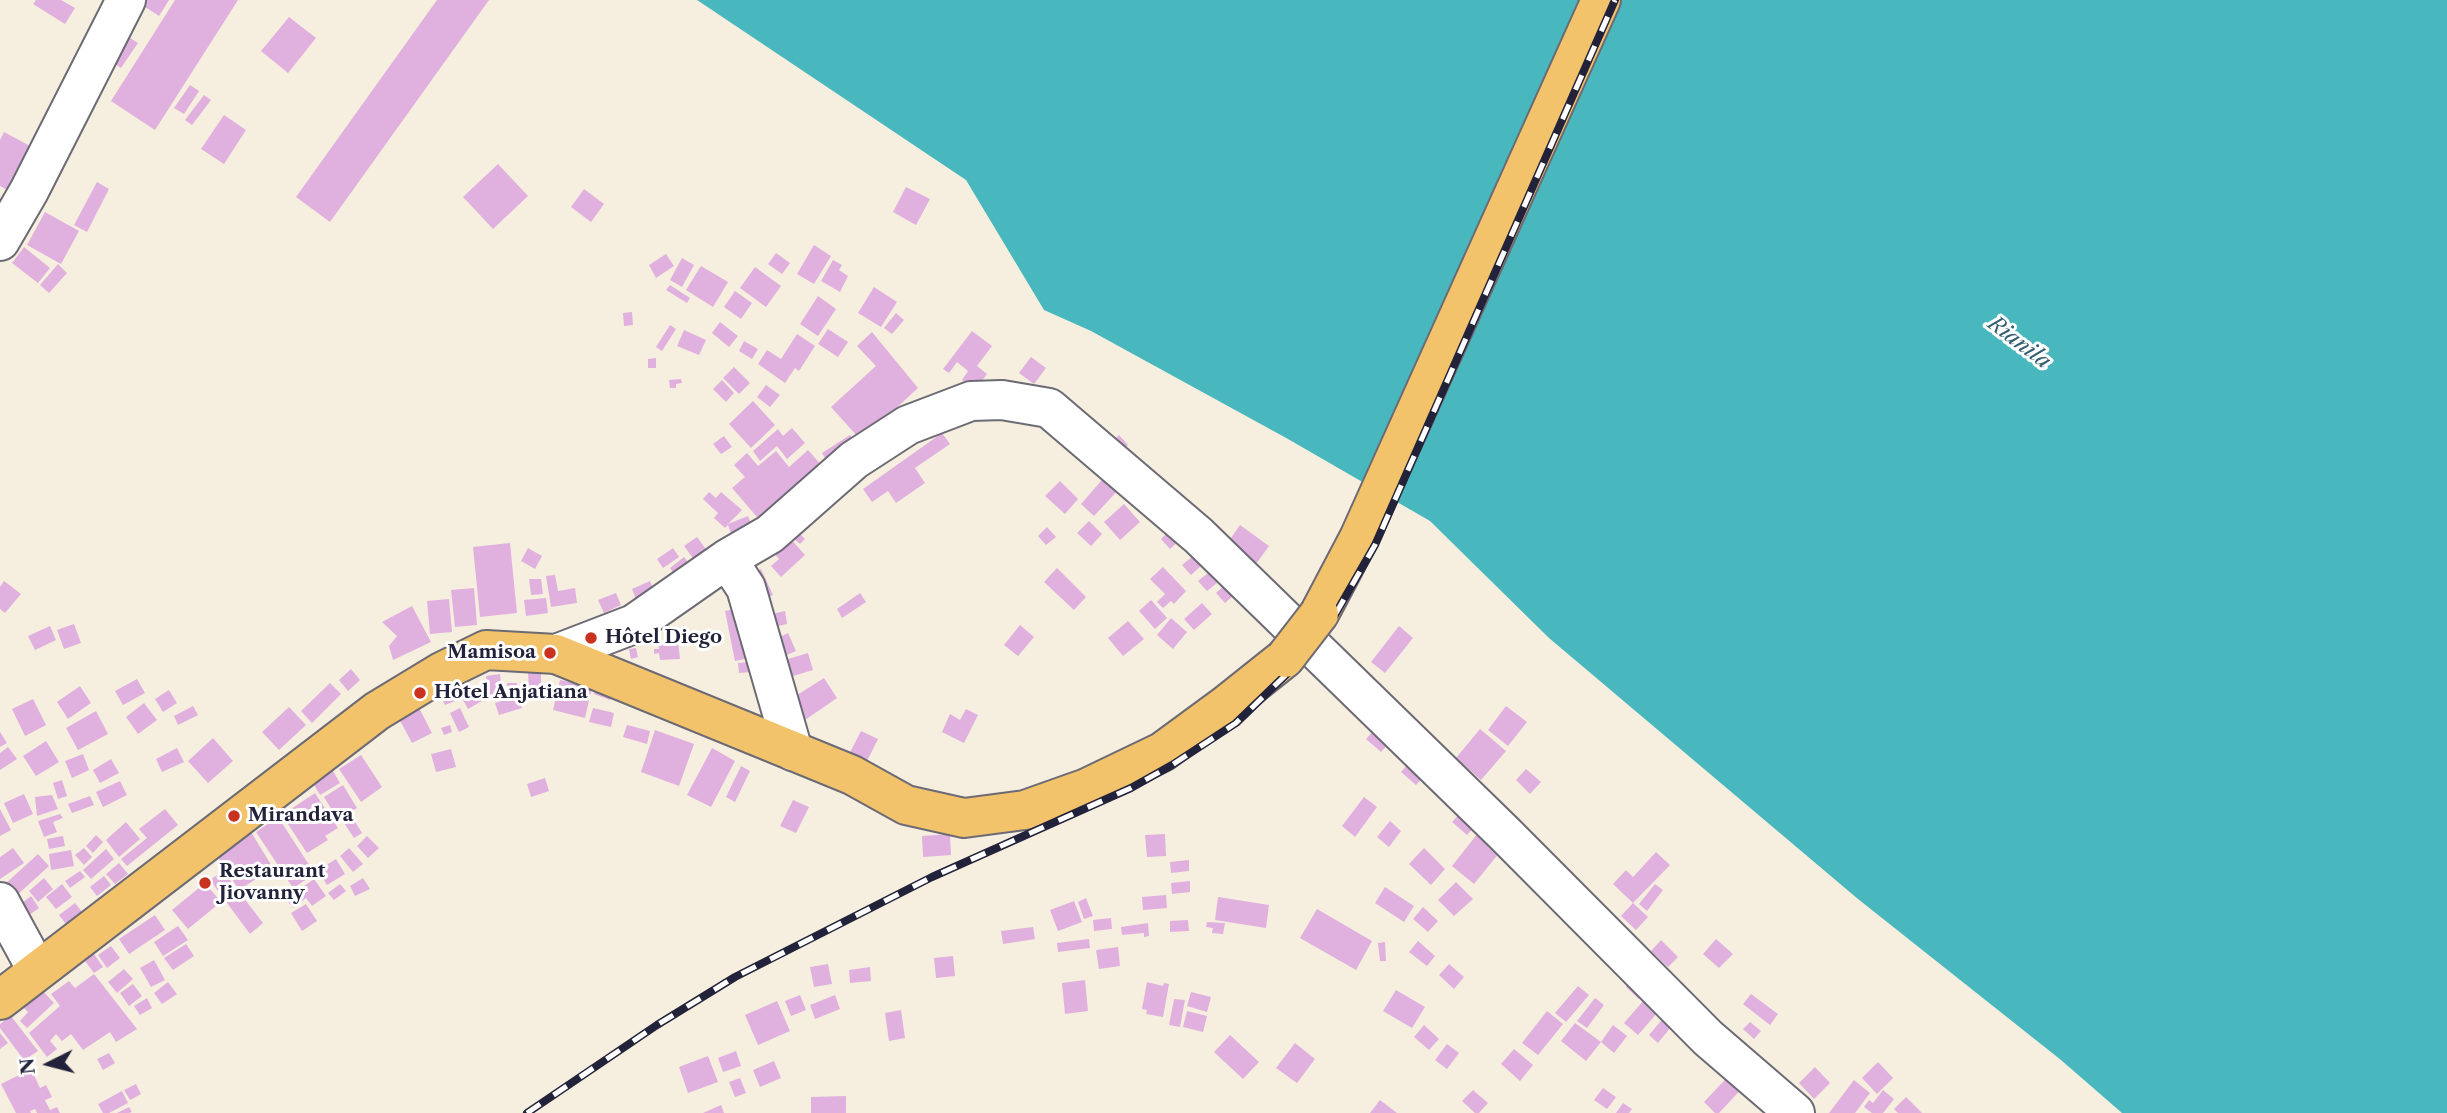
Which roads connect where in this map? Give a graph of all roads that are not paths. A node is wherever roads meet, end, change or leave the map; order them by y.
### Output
1 (126, 0) edge
2 (1601, 0) edge
3 (0, 241) edge
4 (727, 559) junction
5 (556, 654) junction
6 (793, 751) junction
7 (0, 902) edge
8 (37, 970) junction
9 (0, 1000) edge
10 (1795, 1113) edge

1 - 3 street
2 - 6 main road, bridge
4 - 5 street
4 - 6 street
4 - 10 street
5 - 6 main road
5 - 8 main road
7 - 8 street
8 - 9 main road

